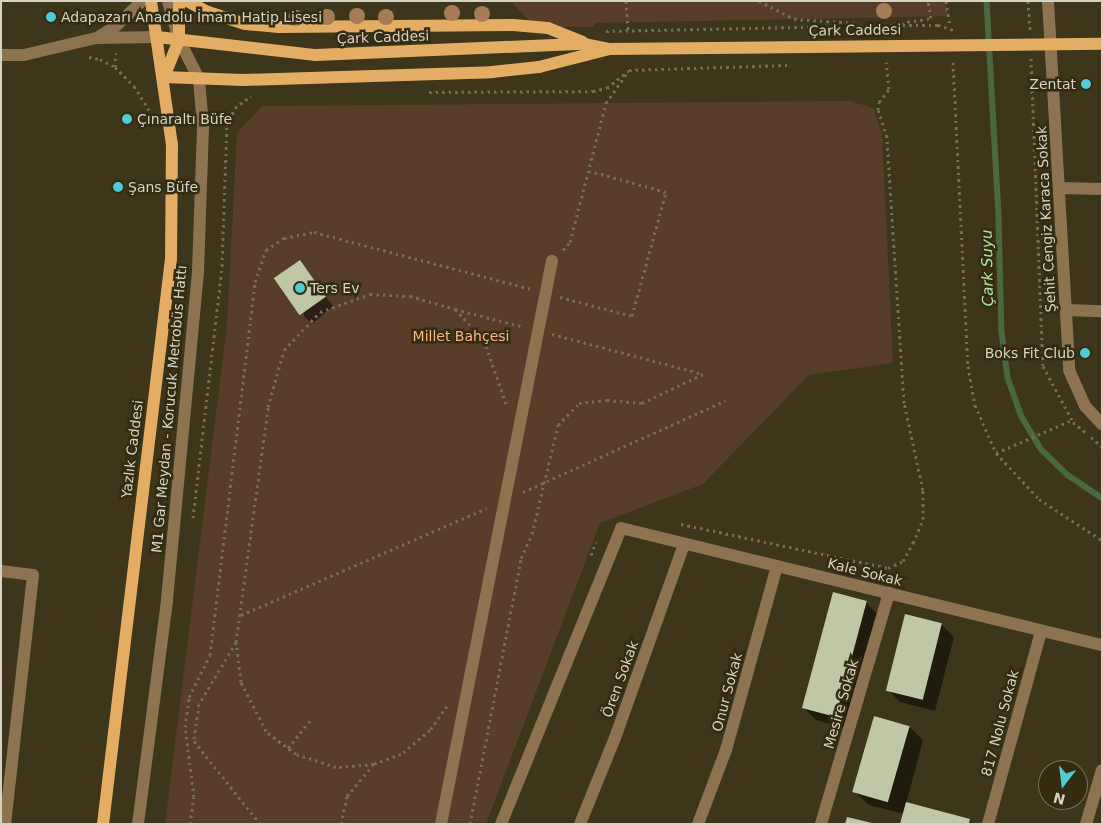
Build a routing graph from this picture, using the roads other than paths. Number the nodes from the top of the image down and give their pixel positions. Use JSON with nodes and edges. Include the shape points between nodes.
{"nodes":[{"id":1,"x":142,"y":1,"type":"edge"},
{"id":2,"x":151,"y":1,"type":"edge"},
{"id":3,"x":168,"y":1,"type":"edge"},
{"id":4,"x":179,"y":1,"type":"edge"},
{"id":5,"x":187,"y":1,"type":"edge"},
{"id":6,"x":1048,"y":1,"type":"edge"},
{"id":7,"x":157,"y":37,"type":"junction"},
{"id":8,"x":96,"y":38,"type":"junction"},
{"id":9,"x":179,"y":40,"type":"junction"},
{"id":10,"x":584,"y":44,"type":"junction"},
{"id":11,"x":1051,"y":44,"type":"junction"},
{"id":12,"x":1102,"y":44,"type":"edge"},
{"id":13,"x":609,"y":49,"type":"junction"},
{"id":14,"x":1,"y":55,"type":"edge"},
{"id":15,"x":164,"y":78,"type":"junction"},
{"id":16,"x":199,"y":79,"type":"junction"},
{"id":17,"x":1059,"y":188,"type":"junction"},
{"id":18,"x":1102,"y":189,"type":"edge"},
{"id":19,"x":552,"y":261,"type":"road end"},
{"id":20,"x":1066,"y":310,"type":"junction"},
{"id":21,"x":1102,"y":311,"type":"edge"},
{"id":22,"x":1102,"y":424,"type":"edge"},
{"id":23,"x":684,"y":544,"type":"junction"},
{"id":24,"x":777,"y":566,"type":"junction"},
{"id":25,"x":1,"y":571,"type":"edge"},
{"id":26,"x":889,"y":593,"type":"junction"},
{"id":27,"x":1041,"y":631,"type":"junction"},
{"id":28,"x":1102,"y":645,"type":"edge"},
{"id":29,"x":1102,"y":770,"type":"edge"},
{"id":30,"x":4,"y":824,"type":"edge"},
{"id":31,"x":103,"y":824,"type":"edge"},
{"id":32,"x":138,"y":824,"type":"edge"},
{"id":33,"x":441,"y":824,"type":"edge"},
{"id":34,"x":501,"y":824,"type":"edge"},
{"id":35,"x":580,"y":824,"type":"edge"},
{"id":36,"x":698,"y":824,"type":"edge"},
{"id":37,"x":821,"y":824,"type":"edge"},
{"id":38,"x":988,"y":824,"type":"edge"},
{"id":39,"x":1086,"y":824,"type":"edge"}],
"edges":[{"from":1,"to":8,"type":"street","via":[[116,27]]},
{"from":2,"to":7,"type":"main road","name":"Yazlık Caddesi"},
{"from":3,"to":9,"type":"street","name":"M1 Gar Meydan - Korucuk Metrobüs Hattı"},
{"from":4,"to":9,"type":"main road"},
{"from":5,"to":10,"type":"main road","via":[[245,24],[279,27],[513,25],[548,28]]},
{"from":6,"to":11,"type":"street","name":"Şehit Cengiz Karaca Sokak"},
{"from":7,"to":8,"type":"street"},
{"from":7,"to":9,"type":"main road","name":"Çark Caddesi"},
{"from":7,"to":15,"type":"main road","name":"Yazlık Caddesi"},
{"from":8,"to":14,"type":"street","via":[[24,55]]},
{"from":9,"to":10,"type":"main road","name":"Çark Caddesi","via":[[316,55]]},
{"from":9,"to":15,"type":"main road"},
{"from":9,"to":16,"type":"street","name":"M1 Gar Meydan - Korucuk Metrobüs Hattı"},
{"from":10,"to":13,"type":"main road","name":"Çark Caddesi"},
{"from":11,"to":12,"type":"main road","name":"Çark Caddesi"},
{"from":11,"to":13,"type":"main road","name":"Çark Caddesi"},
{"from":11,"to":17,"type":"street","name":"Şehit Cengiz Karaca Sokak"},
{"from":13,"to":16,"type":"main road","name":"Çark Caddesi","via":[[539,67],[492,72]]},
{"from":15,"to":16,"type":"main road","name":"Çark Caddesi"},
{"from":15,"to":31,"type":"main road","name":"Yazlık Caddesi","via":[[172,145],[171,260]]},
{"from":16,"to":32,"type":"street","name":"M1 Gar Meydan - Korucuk Metrobüs Hattı","via":[[203,126],[198,271],[167,600]]},
{"from":17,"to":18,"type":"street"},
{"from":17,"to":20,"type":"street","name":"Şehit Cengiz Karaca Sokak"},
{"from":19,"to":33,"type":"street"},
{"from":20,"to":21,"type":"street"},
{"from":20,"to":22,"type":"street","name":"Şehit Cengiz Karaca Sokak","via":[[1069,370],[1084,406]]},
{"from":23,"to":24,"type":"street","name":"Kale Sokak"},
{"from":23,"to":34,"type":"street","name":"Kale Sokak","via":[[621,528]]},
{"from":23,"to":35,"type":"street","name":"Ören Sokak","via":[[615,738]]},
{"from":24,"to":26,"type":"street","name":"Kale Sokak"},
{"from":24,"to":36,"type":"street","name":"Onur Sokak","via":[[726,750]]},
{"from":25,"to":30,"type":"street","via":[[34,575]]},
{"from":26,"to":27,"type":"street","name":"Kale Sokak"},
{"from":26,"to":37,"type":"street","name":"Mesire Sokak"},
{"from":27,"to":28,"type":"street","name":"Kale Sokak"},
{"from":27,"to":38,"type":"street","name":"817 Nolu Sokak"},
{"from":29,"to":39,"type":"street"}]}
